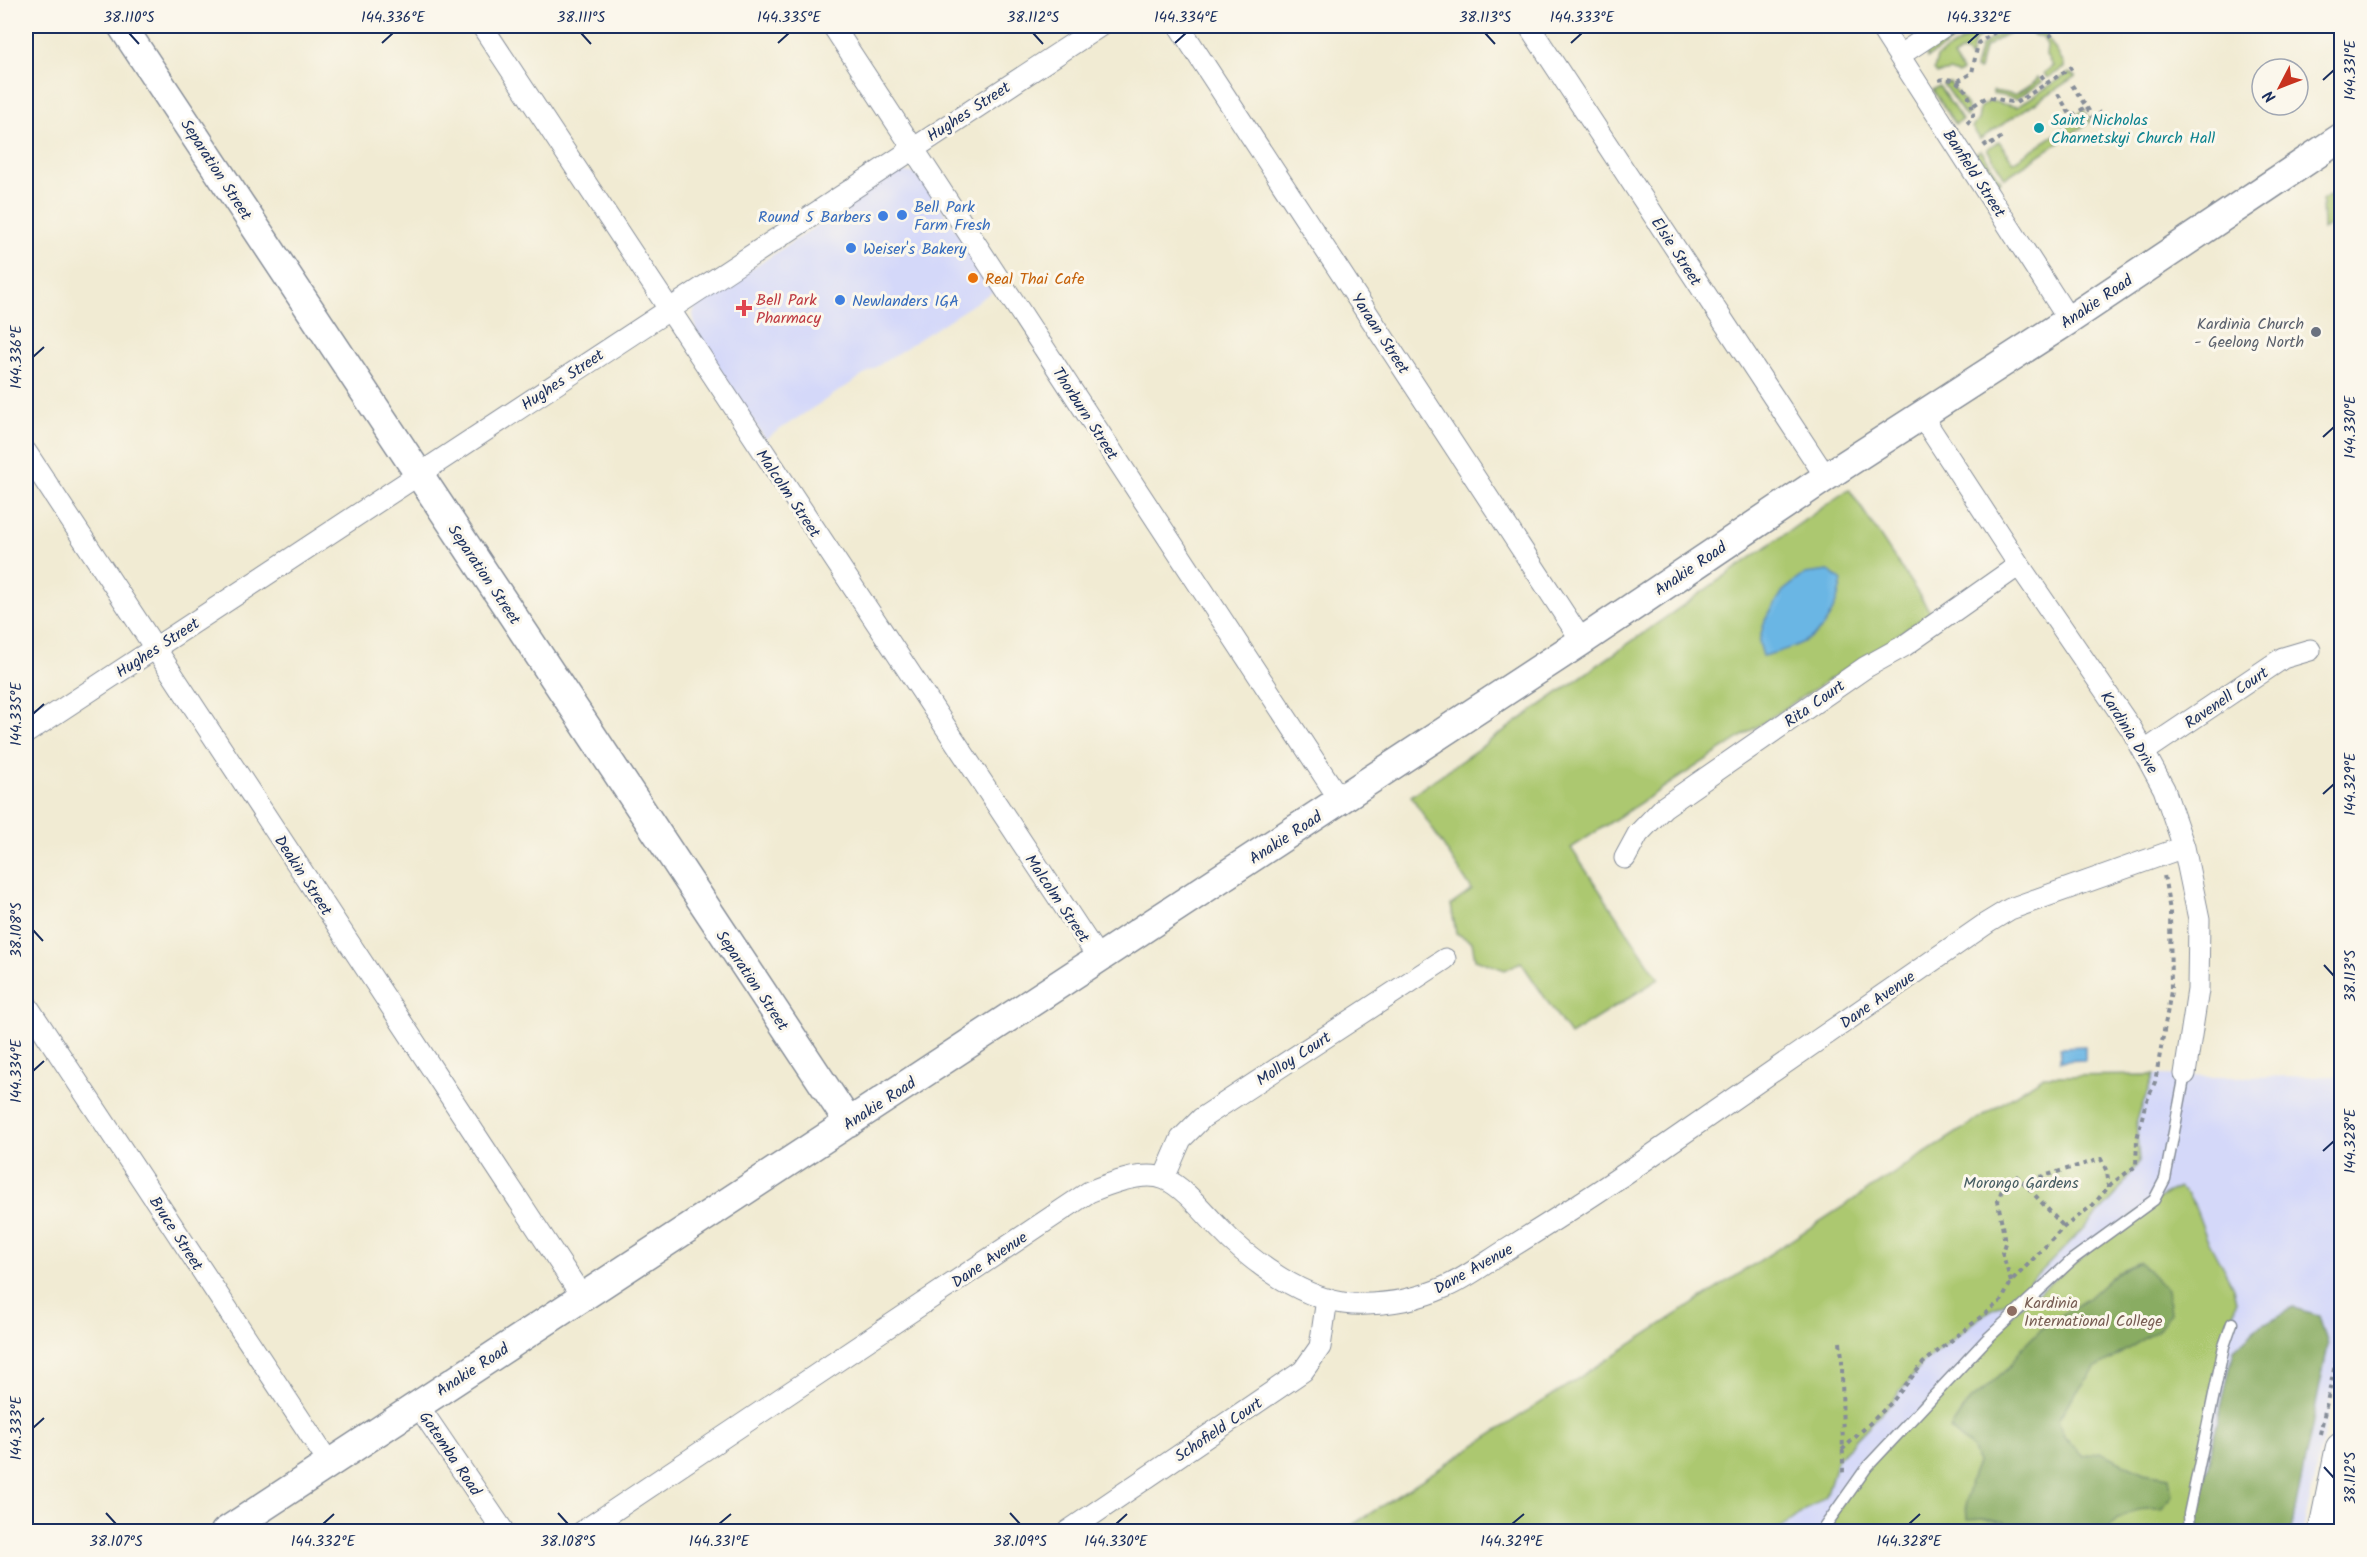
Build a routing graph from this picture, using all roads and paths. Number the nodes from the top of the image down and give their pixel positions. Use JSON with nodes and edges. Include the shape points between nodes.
{"nodes":[{"id":1,"x":122,"y":26,"type":"edge"},
{"id":2,"x":482,"y":26,"type":"edge"},
{"id":3,"x":832,"y":26,"type":"edge"},
{"id":4,"x":1100,"y":26,"type":"edge"},
{"id":5,"x":1179,"y":26,"type":"edge"},
{"id":6,"x":1529,"y":26,"type":"edge"},
{"id":7,"x":1880,"y":26,"type":"edge"},
{"id":8,"x":1944,"y":26,"type":"edge"},
{"id":9,"x":2007,"y":26,"type":"edge"},
{"id":10,"x":2045,"y":26,"type":"edge"},
{"id":11,"x":2013,"y":32,"type":"dead end"},
{"id":12,"x":2052,"y":37,"type":"dead end"},
{"id":13,"x":1899,"y":55,"type":"junction"},
{"id":14,"x":2072,"y":67,"type":"dead end"},
{"id":15,"x":2041,"y":75,"type":"dead end"},
{"id":16,"x":1958,"y":81,"type":"junction"},
{"id":17,"x":2047,"y":83,"type":"junction"},
{"id":18,"x":2072,"y":85,"type":"dead end"},
{"id":19,"x":1922,"y":91,"type":"junction"},
{"id":20,"x":2058,"y":94,"type":"dead end"},
{"id":21,"x":1974,"y":105,"type":"junction"},
{"id":22,"x":2086,"y":107,"type":"junction"},
{"id":23,"x":2101,"y":112,"type":"dead end"},
{"id":24,"x":1951,"y":134,"type":"junction"},
{"id":25,"x":2005,"y":135,"type":"dead end"},
{"id":26,"x":2342,"y":137,"type":"edge"},
{"id":27,"x":1984,"y":143,"type":"dead end"},
{"id":28,"x":913,"y":147,"type":"junction"},
{"id":29,"x":668,"y":309,"type":"junction"},
{"id":30,"x":2069,"y":320,"type":"junction"},
{"id":31,"x":1921,"y":414,"type":"junction"},
{"id":32,"x":26,"y":452,"type":"edge"},
{"id":33,"x":419,"y":474,"type":"junction"},
{"id":34,"x":1826,"y":477,"type":"junction"},
{"id":35,"x":2019,"y":565,"type":"junction"},
{"id":36,"x":1582,"y":641,"type":"junction"},
{"id":37,"x":154,"y":649,"type":"junction"},
{"id":38,"x":2310,"y":650,"type":"dead end"},
{"id":39,"x":26,"y":733,"type":"edge"},
{"id":40,"x":2145,"y":751,"type":"junction"},
{"id":41,"x":1340,"y":800,"type":"junction"},
{"id":42,"x":2184,"y":847,"type":"junction"},
{"id":43,"x":1625,"y":858,"type":"dead end"},
{"id":44,"x":2164,"y":874,"type":"dead end"},
{"id":45,"x":1099,"y":959,"type":"junction"},
{"id":46,"x":1445,"y":959,"type":"dead end"},
{"id":47,"x":26,"y":1004,"type":"edge"},
{"id":48,"x":2185,"y":1074,"type":"joint"},
{"id":49,"x":849,"y":1123,"type":"junction"},
{"id":50,"x":1164,"y":1178,"type":"junction"},
{"id":51,"x":2024,"y":1182,"type":"junction"},
{"id":52,"x":2109,"y":1187,"type":"junction"},
{"id":53,"x":2064,"y":1227,"type":"junction"},
{"id":54,"x":2011,"y":1282,"type":"junction"},
{"id":55,"x":583,"y":1298,"type":"junction"},
{"id":56,"x":1327,"y":1299,"type":"junction"},
{"id":57,"x":2232,"y":1323,"type":"dead end"},
{"id":58,"x":1840,"y":1342,"type":"dead end"},
{"id":59,"x":417,"y":1404,"type":"junction"},
{"id":60,"x":2342,"y":1449,"type":"edge"},
{"id":61,"x":1842,"y":1450,"type":"junction"},
{"id":62,"x":328,"y":1463,"type":"junction"},
{"id":63,"x":1838,"y":1485,"type":"dead end"},
{"id":64,"x":225,"y":1532,"type":"edge"},
{"id":65,"x":504,"y":1532,"type":"edge"},
{"id":66,"x":582,"y":1532,"type":"edge"},
{"id":67,"x":1067,"y":1532,"type":"edge"},
{"id":68,"x":1821,"y":1532,"type":"edge"},
{"id":69,"x":2190,"y":1532,"type":"edge"},
{"id":70,"x":2325,"y":1532,"type":"edge"}],
"edges":[{"from":1,"to":33,"type":"main road","name":"Separation Street"},
{"from":2,"to":29,"type":"street","name":"Malcolm Street"},
{"from":3,"to":28,"type":"street","name":"Thorburn Street"},
{"from":4,"to":28,"type":"street","name":"Hughes Street"},
{"from":5,"to":36,"type":"street","name":"Yaraan Street"},
{"from":6,"to":34,"type":"street","name":"Elsie Street"},
{"from":7,"to":13,"type":"street","name":"Banfield Street"},
{"from":8,"to":13,"type":"street"},
{"from":9,"to":11,"type":"path"},
{"from":9,"to":16,"type":"path","via":[[1978,43],[1972,73]]},
{"from":10,"to":12,"type":"path"},
{"from":13,"to":19,"type":"street","name":"Banfield Street"},
{"from":14,"to":17,"type":"path"},
{"from":15,"to":17,"type":"path"},
{"from":16,"to":19,"type":"path","via":[[1938,80]]},
{"from":16,"to":21,"type":"path"},
{"from":17,"to":21,"type":"path","via":[[2016,103],[1987,96]]},
{"from":18,"to":22,"type":"path"},
{"from":19,"to":24,"type":"street","name":"Banfield Street"},
{"from":20,"to":22,"type":"path","via":[[2072,116]]},
{"from":21,"to":24,"type":"path","via":[[1973,118]]},
{"from":22,"to":23,"type":"path","via":[[2092,117]]},
{"from":24,"to":30,"type":"street","name":"Banfield Street"},
{"from":25,"to":27,"type":"path","via":[[1987,147]]},
{"from":26,"to":30,"type":"main road","name":"Anakie Road"},
{"from":28,"to":29,"type":"street","name":"Hughes Street"},
{"from":28,"to":41,"type":"street","name":"Thorburn Street"},
{"from":29,"to":33,"type":"street","name":"Hughes Street"},
{"from":29,"to":45,"type":"street","name":"Malcolm Street"},
{"from":30,"to":31,"type":"main road","name":"Anakie Road"},
{"from":31,"to":34,"type":"main road","name":"Anakie Road"},
{"from":31,"to":35,"type":"street","name":"Kardinia Drive"},
{"from":32,"to":37,"type":"street","name":"Deakin Street"},
{"from":33,"to":37,"type":"street","name":"Hughes Street"},
{"from":33,"to":49,"type":"main road","name":"Separation Street"},
{"from":34,"to":36,"type":"main road","name":"Anakie Road"},
{"from":35,"to":40,"type":"street","name":"Kardinia Drive"},
{"from":35,"to":43,"type":"street","name":"Rita Court","via":[[1664,807],[1638,834]]},
{"from":36,"to":41,"type":"main road","name":"Anakie Road"},
{"from":37,"to":39,"type":"street","name":"Hughes Street"},
{"from":37,"to":55,"type":"street","name":"Deakin Street"},
{"from":38,"to":40,"type":"street","name":"Ravenell Court","via":[[2283,658]]},
{"from":40,"to":42,"type":"street","name":"Kardinia Drive","via":[[2164,789]]},
{"from":41,"to":45,"type":"main road","name":"Anakie Road"},
{"from":42,"to":48,"type":"street","name":"Kardinia Drive","via":[[2199,919],[2200,964]]},
{"from":42,"to":56,"type":"street","name":"Dane Avenue","via":[[2010,909],[1614,1182],[1446,1287],[1415,1298],[1373,1304]]},
{"from":44,"to":52,"type":"path","via":[[2170,911],[2172,973],[2156,1082],[2142,1113],[2136,1166]]},
{"from":45,"to":49,"type":"main road","name":"Anakie Road"},
{"from":46,"to":50,"type":"street","name":"Molloy Court","via":[[1202,1118],[1181,1139]]},
{"from":47,"to":62,"type":"street","name":"Bruce Street"},
{"from":48,"to":68,"type":"lane","name":"Kardinia Drive","via":[[2165,1179],[2154,1200],[2073,1259],[1987,1339],[1867,1467]]},
{"from":49,"to":55,"type":"main road","name":"Anakie Road"},
{"from":50,"to":56,"type":"street","name":"Dane Avenue","via":[[1190,1197],[1223,1233],[1264,1267]]},
{"from":50,"to":66,"type":"street","name":"Dane Avenue","via":[[1140,1177],[1089,1192]]},
{"from":51,"to":52,"type":"path","via":[[2101,1160]]},
{"from":51,"to":53,"type":"path"},
{"from":51,"to":54,"type":"path","via":[[2015,1175],[2005,1181],[1998,1201],[2005,1243],[2002,1252]]},
{"from":52,"to":53,"type":"path"},
{"from":53,"to":54,"type":"path"},
{"from":54,"to":61,"type":"path","via":[[2002,1300],[1923,1363],[1892,1402]]},
{"from":55,"to":59,"type":"main road","name":"Anakie Road"},
{"from":56,"to":67,"type":"street","name":"Schofield Court","via":[[1320,1347],[1303,1371]]},
{"from":57,"to":69,"type":"lane","via":[[2192,1503]]},
{"from":58,"to":61,"type":"path"},
{"from":59,"to":62,"type":"main road","name":"Anakie Road"},
{"from":59,"to":65,"type":"street","name":"Gotemba Road"},
{"from":60,"to":70,"type":"highway"},
{"from":61,"to":63,"type":"path","via":[[1843,1476]]},
{"from":62,"to":64,"type":"main road","name":"Anakie Road"}]}
